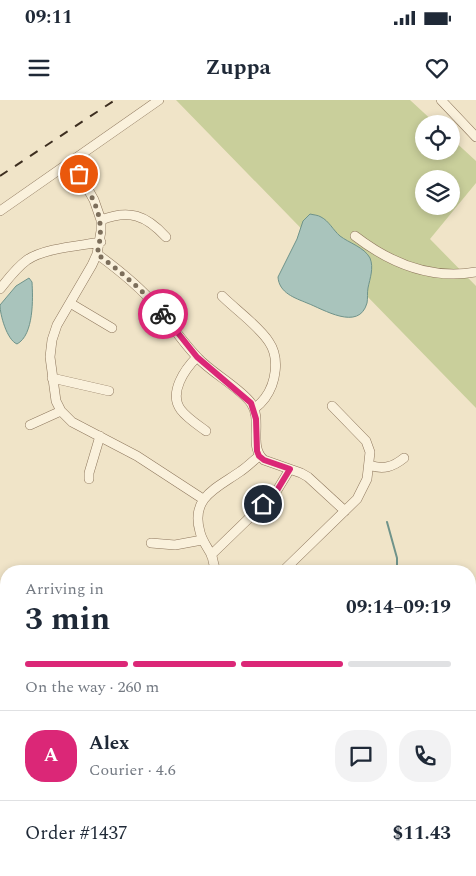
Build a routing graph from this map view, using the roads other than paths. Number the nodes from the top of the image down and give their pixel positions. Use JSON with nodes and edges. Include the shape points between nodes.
{"nodes":[{"id":1,"x":159,"y":100,"type":"edge"},
{"id":2,"x":442,"y":100,"type":"edge"},
{"id":3,"x":476,"y":137,"type":"edge"},
{"id":4,"x":72,"y":161,"type":"junction"},
{"id":5,"x":0,"y":211,"type":"edge"},
{"id":6,"x":100,"y":220,"type":"junction"},
{"id":7,"x":355,"y":236,"type":"dead end"},
{"id":8,"x":166,"y":237,"type":"dead end"},
{"id":9,"x":100,"y":242,"type":"junction"},
{"id":10,"x":97,"y":254,"type":"junction"},
{"id":11,"x":476,"y":272,"type":"edge"},
{"id":12,"x":0,"y":289,"type":"edge"},
{"id":13,"x":222,"y":296,"type":"dead end"},
{"id":14,"x":70,"y":303,"type":"junction"},
{"id":15,"x":112,"y":328,"type":"dead end"},
{"id":16,"x":197,"y":357,"type":"junction"},
{"id":17,"x":52,"y":378,"type":"junction"},
{"id":18,"x":109,"y":391,"type":"dead end"},
{"id":19,"x":332,"y":406,"type":"dead end"},
{"id":20,"x":254,"y":409,"type":"junction"},
{"id":21,"x":61,"y":411,"type":"junction"},
{"id":22,"x":30,"y":425,"type":"dead end"},
{"id":23,"x":206,"y":431,"type":"dead end"},
{"id":24,"x":100,"y":436,"type":"junction"},
{"id":25,"x":259,"y":456,"type":"junction"},
{"id":26,"x":404,"y":458,"type":"dead end"},
{"id":27,"x":370,"y":465,"type":"junction"},
{"id":28,"x":290,"y":469,"type":"junction"},
{"id":29,"x":89,"y":478,"type":"dead end"},
{"id":30,"x":203,"y":499,"type":"junction"},
{"id":31,"x":344,"y":511,"type":"junction"},
{"id":32,"x":202,"y":540,"type":"junction"},
{"id":33,"x":151,"y":543,"type":"dead end"},
{"id":34,"x":211,"y":555,"type":"junction"},
{"id":35,"x":214,"y":565,"type":"edge"},
{"id":36,"x":290,"y":565,"type":"edge"}],
"edges":[{"from":1,"to":4,"type":"street"},
{"from":2,"to":3,"type":"street"},
{"from":4,"to":5,"type":"street"},
{"from":4,"to":6,"type":"street","via":[[94,200]]},
{"from":6,"to":8,"type":"street","via":[[120,215],[139,217],[156,226]]},
{"from":6,"to":9,"type":"street"},
{"from":7,"to":11,"type":"street","via":[[377,252],[409,267],[450,274]]},
{"from":9,"to":10,"type":"street"},
{"from":9,"to":12,"type":"street","via":[[36,255],[16,270]]},
{"from":10,"to":14,"type":"street"},
{"from":10,"to":16,"type":"street","via":[[145,294]]},
{"from":13,"to":20,"type":"street","via":[[266,337],[273,350],[276,368],[273,383],[266,398]]},
{"from":14,"to":15,"type":"street"},
{"from":14,"to":17,"type":"street","via":[[52,340]]},
{"from":16,"to":20,"type":"street","via":[[247,398]]},
{"from":16,"to":23,"type":"street","via":[[182,376],[177,400],[182,412]]},
{"from":17,"to":18,"type":"street"},
{"from":17,"to":21,"type":"street"},
{"from":19,"to":27,"type":"street","via":[[366,441]]},
{"from":20,"to":25,"type":"street"},
{"from":21,"to":22,"type":"street"},
{"from":21,"to":24,"type":"street","via":[[72,422]]},
{"from":24,"to":29,"type":"street"},
{"from":24,"to":30,"type":"street"},
{"from":25,"to":28,"type":"street"},
{"from":25,"to":30,"type":"street"},
{"from":26,"to":27,"type":"street","via":[[388,468]]},
{"from":27,"to":31,"type":"street","via":[[363,489]]},
{"from":28,"to":31,"type":"street","via":[[308,477]]},
{"from":28,"to":34,"type":"street","via":[[276,492]]},
{"from":30,"to":32,"type":"street","via":[[198,515]]},
{"from":31,"to":36,"type":"street"},
{"from":32,"to":33,"type":"street"},
{"from":32,"to":34,"type":"street"},
{"from":34,"to":35,"type":"street"}]}
